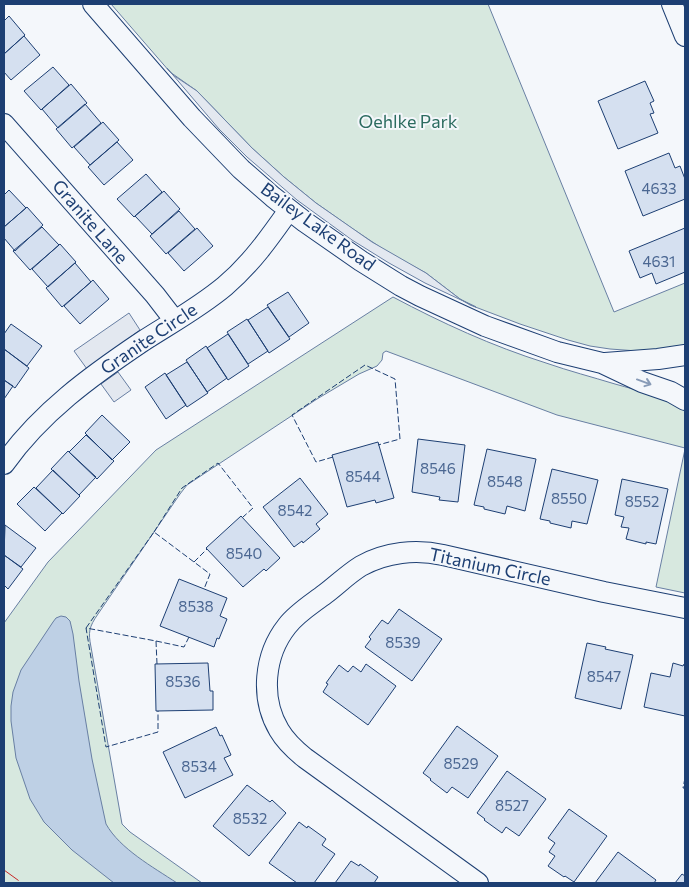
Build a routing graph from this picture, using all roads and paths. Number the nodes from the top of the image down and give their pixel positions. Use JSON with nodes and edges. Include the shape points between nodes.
{"nodes":[{"id":1,"x":93,"y":4,"type":"edge"},
{"id":2,"x":672,"y":4,"type":"edge"},
{"id":3,"x":685,"y":36,"type":"edge"},
{"id":4,"x":4,"y":124,"type":"edge"},
{"id":5,"x":290,"y":210,"type":"junction"},
{"id":6,"x":174,"y":321,"type":"junction"},
{"id":7,"x":685,"y":354,"type":"edge"},
{"id":8,"x":602,"y":363,"type":"junction"},
{"id":9,"x":685,"y":400,"type":"edge"},
{"id":10,"x":4,"y":464,"type":"edge"},
{"id":11,"x":685,"y":608,"type":"edge"},
{"id":12,"x":478,"y":883,"type":"edge"}],
"edges":[{"from":1,"to":5,"type":"street","name":"Bailey Lake Road","via":[[220,147]]},
{"from":2,"to":3,"type":"street"},
{"from":4,"to":6,"type":"street","name":"Granite Lane","via":[[155,295]]},
{"from":5,"to":6,"type":"street","name":"Granite Circle","via":[[238,274]]},
{"from":5,"to":8,"type":"street","name":"Bailey Lake Road","via":[[361,261],[437,304],[516,338]]},
{"from":6,"to":10,"type":"street","name":"Granite Circle","via":[[67,396],[24,438]]},
{"from":7,"to":8,"type":"street","name":"Bailey Lake Road"},
{"from":8,"to":9,"type":"street","name":"Bailey Lake Road","one_way":true},
{"from":11,"to":12,"type":"street","name":"Titanium Circle","via":[[443,555],[414,552],[386,556],[362,566],[287,626],[273,651],[267,684],[272,716],[284,738],[305,758]]}]}
